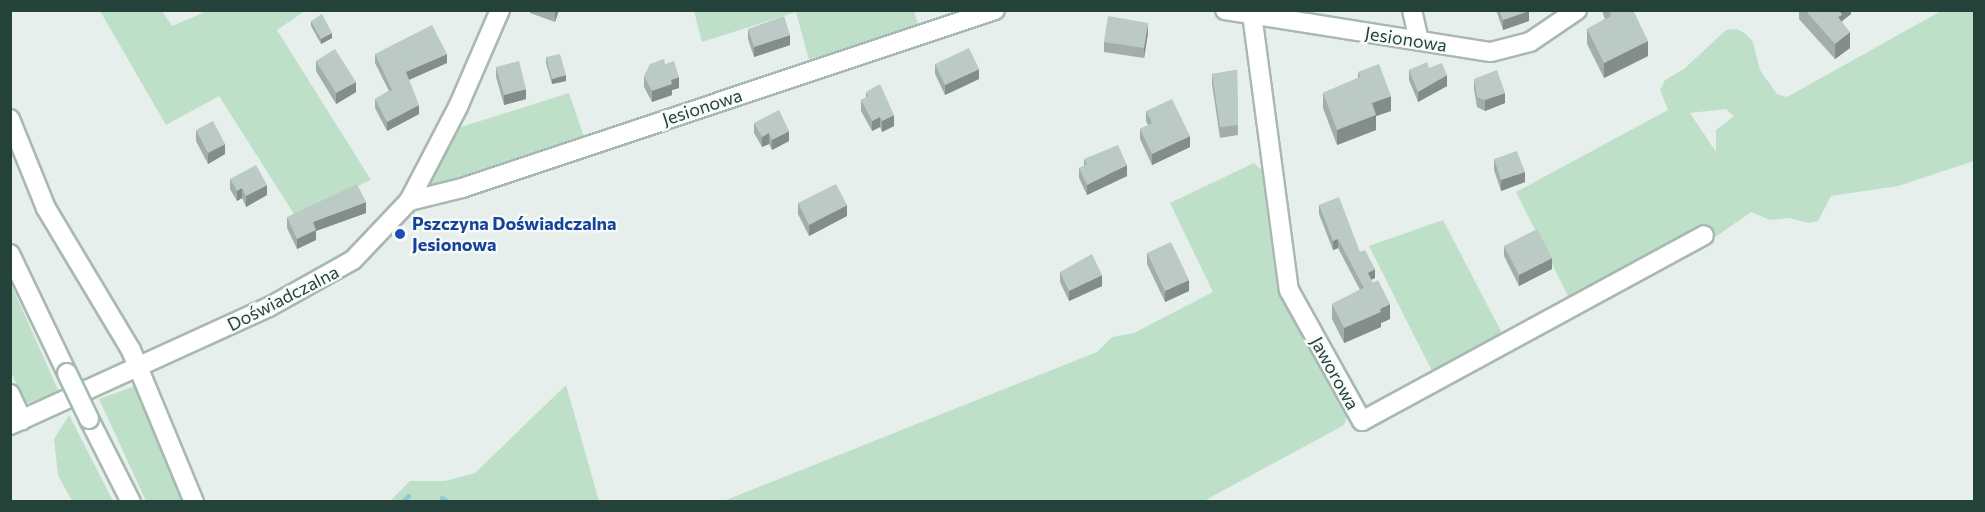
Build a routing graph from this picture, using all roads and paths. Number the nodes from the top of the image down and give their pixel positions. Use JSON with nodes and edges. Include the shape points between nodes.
{"nodes":[{"id":1,"x":500,"y":10,"type":"edge"},
{"id":2,"x":995,"y":10,"type":"edge"},
{"id":3,"x":1225,"y":10,"type":"edge"},
{"id":4,"x":1412,"y":10,"type":"edge"},
{"id":5,"x":1577,"y":10,"type":"edge"},
{"id":6,"x":1252,"y":14,"type":"junction"},
{"id":7,"x":1419,"y":40,"type":"junction"},
{"id":8,"x":10,"y":119,"type":"edge"},
{"id":9,"x":410,"y":201,"type":"junction"},
{"id":10,"x":1704,"y":235,"type":"dead end"},
{"id":11,"x":10,"y":254,"type":"edge"},
{"id":12,"x":140,"y":367,"type":"junction"},
{"id":13,"x":10,"y":394,"type":"edge"},
{"id":14,"x":16,"y":422,"type":"edge"},
{"id":15,"x":131,"y":501,"type":"edge"},
{"id":16,"x":194,"y":501,"type":"edge"}],
"edges":[{"from":1,"to":9,"type":"street","name":"Doświadczalna","via":[[458,107]]},
{"from":2,"to":9,"type":"street","name":"Jesionowa","via":[[462,188]]},
{"from":3,"to":6,"type":"street","name":"Jesionowa"},
{"from":4,"to":7,"type":"street"},
{"from":5,"to":7,"type":"street","name":"Jesionowa","via":[[1530,42],[1504,51]]},
{"from":6,"to":7,"type":"street","name":"Jesionowa"},
{"from":6,"to":10,"type":"street","name":"Jaworowa","via":[[1288,290],[1362,421]]},
{"from":8,"to":12,"type":"street","via":[[46,208]]},
{"from":9,"to":12,"type":"street","name":"Doświadczalna","via":[[360,254],[328,277]]},
{"from":11,"to":15,"type":"street","bridge":true},
{"from":12,"to":14,"type":"street","name":"Doświadczalna"},
{"from":12,"to":16,"type":"street"},
{"from":13,"to":14,"type":"street"}]}
